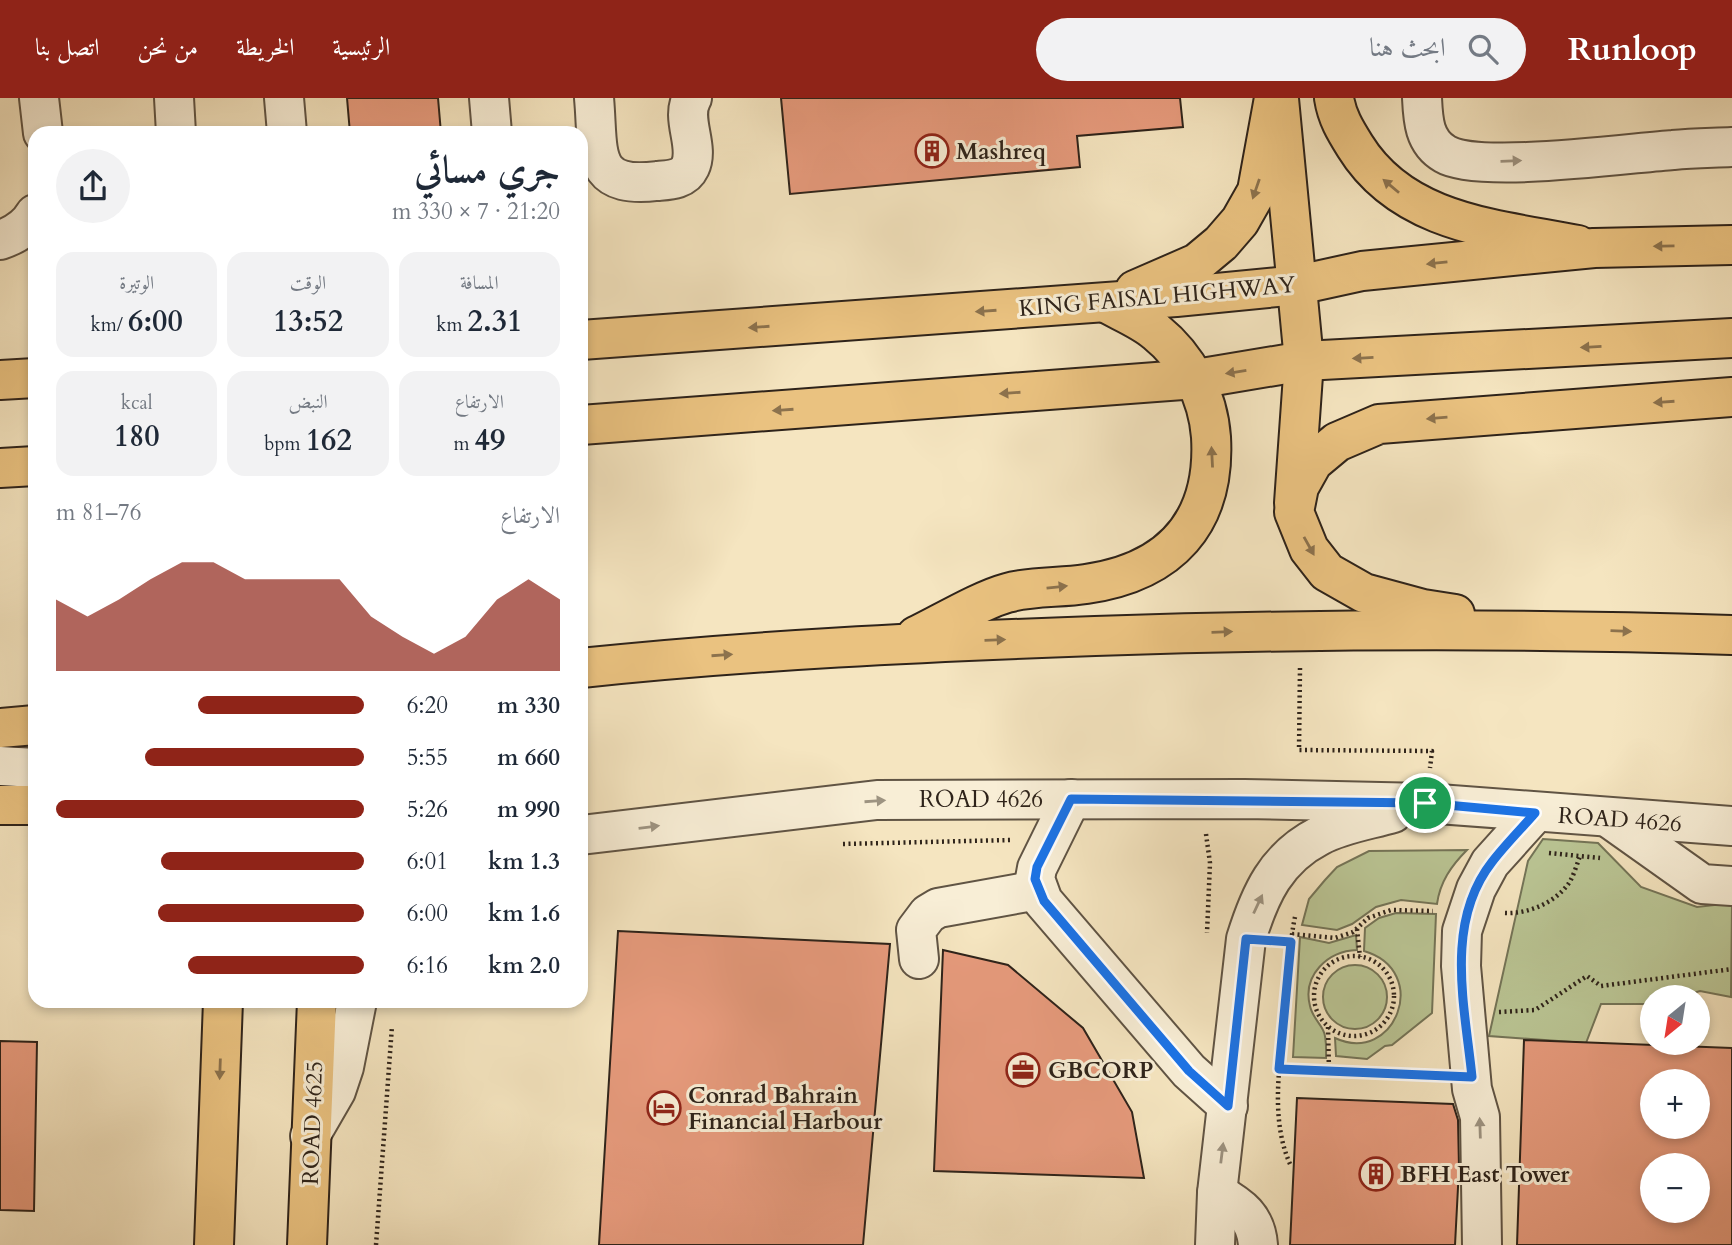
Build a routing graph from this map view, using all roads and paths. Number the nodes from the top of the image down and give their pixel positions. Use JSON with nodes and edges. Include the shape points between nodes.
{"nodes":[{"id":1,"x":39,"y":98,"type":"edge"},
{"id":2,"x":174,"y":98,"type":"edge"},
{"id":3,"x":489,"y":98,"type":"edge"},
{"id":4,"x":594,"y":98,"type":"edge"},
{"id":5,"x":692,"y":98,"type":"edge"},
{"id":6,"x":1276,"y":98,"type":"edge"},
{"id":7,"x":1334,"y":98,"type":"edge"},
{"id":8,"x":1422,"y":98,"type":"edge"},
{"id":9,"x":42,"y":126,"type":"edge"},
{"id":10,"x":176,"y":126,"type":"edge"},
{"id":11,"x":491,"y":126,"type":"edge"},
{"id":12,"x":1732,"y":147,"type":"edge"},
{"id":13,"x":28,"y":225,"type":"edge"},
{"id":14,"x":0,"y":240,"type":"edge"},
{"id":15,"x":1732,"y":245,"type":"edge"},
{"id":16,"x":1594,"y":248,"type":"junction"},
{"id":17,"x":1298,"y":285,"type":"junction"},
{"id":18,"x":1106,"y":303,"type":"junction"},
{"id":19,"x":1732,"y":338,"type":"edge"},
{"id":20,"x":588,"y":340,"type":"edge"},
{"id":21,"x":1304,"y":361,"type":"junction"},
{"id":22,"x":28,"y":378,"type":"edge"},
{"id":23,"x":1196,"y":379,"type":"junction"},
{"id":24,"x":0,"y":380,"type":"edge"},
{"id":25,"x":1732,"y":397,"type":"edge"},
{"id":26,"x":588,"y":424,"type":"edge"},
{"id":27,"x":28,"y":466,"type":"edge"},
{"id":28,"x":0,"y":468,"type":"edge"},
{"id":29,"x":1294,"y":512,"type":"junction"},
{"id":30,"x":1565,"y":629,"type":"junction"},
{"id":31,"x":1300,"y":632,"type":"junction"},
{"id":32,"x":1732,"y":635,"type":"edge"},
{"id":33,"x":902,"y":643,"type":"junction"},
{"id":34,"x":677,"y":658,"type":"junction"},
{"id":35,"x":588,"y":667,"type":"edge"},
{"id":36,"x":588,"y":677,"type":"edge"},
{"id":37,"x":28,"y":725,"type":"edge"},
{"id":38,"x":0,"y":728,"type":"edge"},
{"id":39,"x":0,"y":766,"type":"edge"},
{"id":40,"x":28,"y":768,"type":"edge"},
{"id":41,"x":1071,"y":799,"type":"junction"},
{"id":42,"x":1425,"y":803,"type":"junction"},
{"id":43,"x":0,"y":805,"type":"edge"},
{"id":44,"x":28,"y":805,"type":"edge"},
{"id":45,"x":1535,"y":813,"type":"junction"},
{"id":46,"x":1609,"y":818,"type":"junction"},
{"id":47,"x":1732,"y":826,"type":"edge"},
{"id":48,"x":1206,"y":833,"type":"dead end"},
{"id":49,"x":588,"y":834,"type":"edge"},
{"id":50,"x":1050,"y":839,"type":"junction"},
{"id":51,"x":842,"y":844,"type":"dead end"},
{"id":52,"x":1504,"y":848,"type":"junction"},
{"id":53,"x":1606,"y":859,"type":"dead end"},
{"id":54,"x":1732,"y":886,"type":"edge"},
{"id":55,"x":1038,"y":890,"type":"junction"},
{"id":56,"x":1299,"y":906,"type":"dead end"},
{"id":57,"x":1357,"y":928,"type":"dead end"},
{"id":58,"x":1246,"y":939,"type":"junction"},
{"id":59,"x":1291,"y":942,"type":"junction"},
{"id":60,"x":1360,"y":957,"type":"junction"},
{"id":61,"x":919,"y":959,"type":"dead end"},
{"id":62,"x":1732,"y":969,"type":"edge"},
{"id":63,"x":223,"y":1008,"type":"edge"},
{"id":64,"x":317,"y":1008,"type":"edge"},
{"id":65,"x":356,"y":1008,"type":"edge"},
{"id":66,"x":1465,"y":1010,"type":"junction"},
{"id":67,"x":393,"y":1014,"type":"dead end"},
{"id":68,"x":1328,"y":1027,"type":"junction"},
{"id":69,"x":1279,"y":1069,"type":"junction"},
{"id":70,"x":1329,"y":1071,"type":"junction"},
{"id":71,"x":1472,"y":1077,"type":"junction"},
{"id":72,"x":1228,"y":1106,"type":"junction"},
{"id":73,"x":310,"y":1136,"type":"junction"},
{"id":74,"x":1290,"y":1164,"type":"dead end"},
{"id":75,"x":1217,"y":1193,"type":"junction"},
{"id":76,"x":214,"y":1245,"type":"edge"},
{"id":77,"x":307,"y":1245,"type":"edge"},
{"id":78,"x":376,"y":1245,"type":"edge"},
{"id":79,"x":1214,"y":1245,"type":"edge"},
{"id":80,"x":1258,"y":1245,"type":"edge"},
{"id":81,"x":1482,"y":1245,"type":"edge"}],
"edges":[{"from":1,"to":9,"type":"street"},
{"from":2,"to":10,"type":"street"},
{"from":3,"to":11,"type":"street"},
{"from":4,"to":5,"type":"street","via":[[600,163],[612,178],[633,184],[674,179],[690,168],[688,112]]},
{"from":6,"to":17,"type":"main road"},
{"from":6,"to":18,"type":"main road","one_way":true,"via":[[1257,191],[1240,221],[1197,263]]},
{"from":16,"to":7,"type":"main road","one_way":true,"via":[[1452,220],[1409,201],[1362,156],[1337,116]]},
{"from":8,"to":12,"type":"street","one_way":true,"via":[[1423,123],[1434,145],[1444,154],[1468,162]]},
{"from":13,"to":14,"type":"street"},
{"from":15,"to":16,"type":"main road","name":"KING FAISAL HIGHWAY","one_way":true},
{"from":16,"to":17,"type":"main road","name":"KING FAISAL HIGHWAY","one_way":true,"via":[[1362,271]]},
{"from":17,"to":18,"type":"main road","name":"KING FAISAL HIGHWAY"},
{"from":17,"to":21,"type":"main road"},
{"from":18,"to":20,"type":"main road","name":"KING FAISAL HIGHWAY","one_way":true},
{"from":18,"to":23,"type":"main road","via":[[1156,332]]},
{"from":19,"to":21,"type":"main road","one_way":true},
{"from":21,"to":23,"type":"main road","one_way":true},
{"from":21,"to":29,"type":"main road"},
{"from":22,"to":24,"type":"main road"},
{"from":23,"to":26,"type":"main road","one_way":true},
{"from":33,"to":23,"type":"main road","one_way":true,"via":[[1007,593],[1089,584],[1152,565],[1183,538],[1203,508],[1213,468],[1210,426]]},
{"from":25,"to":29,"type":"main road","one_way":true,"via":[[1379,424],[1337,442],[1313,463],[1299,487]]},
{"from":27,"to":28,"type":"main road"},
{"from":29,"to":30,"type":"main road","one_way":true,"via":[[1309,549],[1327,572],[1364,593],[1423,609]]},
{"from":30,"to":31,"type":"main road"},
{"from":30,"to":32,"type":"main road","one_way":true},
{"from":33,"to":31,"type":"main road","one_way":true},
{"from":31,"to":42,"type":"path","via":[[1299,750],[1432,751]]},
{"from":34,"to":33,"type":"main road","one_way":true},
{"from":34,"to":35,"type":"main road"},
{"from":34,"to":36,"type":"main road"},
{"from":37,"to":38,"type":"main road"},
{"from":39,"to":40,"type":"street"},
{"from":41,"to":42,"type":"street","name":"ROAD 4626"},
{"from":49,"to":41,"type":"street","name":"ROAD 4626","one_way":true,"via":[[877,800]]},
{"from":41,"to":50,"type":"street"},
{"from":42,"to":45,"type":"street","name":"ROAD 4626"},
{"from":58,"to":42,"type":"street","name":"ROAD 4626","one_way":true,"via":[[1256,907],[1282,862],[1320,835]]},
{"from":43,"to":44,"type":"main road"},
{"from":45,"to":46,"type":"street","name":"ROAD 4626"},
{"from":45,"to":52,"type":"street"},
{"from":46,"to":47,"type":"street","name":"ROAD 4626"},
{"from":46,"to":54,"type":"street","via":[[1702,884]]},
{"from":48,"to":58,"type":"path","via":[[1210,863],[1207,937]]},
{"from":50,"to":51,"type":"path"},
{"from":50,"to":55,"type":"street","via":[[1037,867]]},
{"from":52,"to":53,"type":"path"},
{"from":52,"to":66,"type":"street","via":[[1490,863],[1464,921],[1461,967]]},
{"from":55,"to":61,"type":"street","via":[[948,905],[928,914],[916,930]]},
{"from":55,"to":72,"type":"street","via":[[1048,910],[1189,1071]]},
{"from":56,"to":59,"type":"path"},
{"from":57,"to":60,"type":"path"},
{"from":58,"to":59,"type":"path"},
{"from":58,"to":72,"type":"street","name":"ROAD 4626"},
{"from":59,"to":69,"type":"path"},
{"from":60,"to":68,"type":"path","via":[[1338,959],[1316,985],[1316,1007]]},
{"from":60,"to":68,"type":"path","via":[[1388,975],[1395,996],[1388,1018],[1360,1036]]},
{"from":62,"to":66,"type":"path","via":[[1601,986],[1587,976],[1535,1010]]},
{"from":63,"to":76,"type":"main road","one_way":true},
{"from":64,"to":73,"type":"main road","name":"ROAD 4625"},
{"from":65,"to":73,"type":"street","via":[[336,1091]]},
{"from":66,"to":71,"type":"street"},
{"from":67,"to":78,"type":"path"},
{"from":68,"to":70,"type":"path"},
{"from":69,"to":70,"type":"path"},
{"from":69,"to":74,"type":"path","via":[[1282,1147]]},
{"from":70,"to":71,"type":"path"},
{"from":81,"to":71,"type":"street","one_way":true,"via":[[1480,1117]]},
{"from":75,"to":72,"type":"street","name":"ROAD 4626","one_way":true},
{"from":73,"to":77,"type":"main road","name":"ROAD 4625"},
{"from":75,"to":79,"type":"street","name":"ROAD 4626"},
{"from":75,"to":80,"type":"street","via":[[1241,1206],[1252,1220]]}]}
